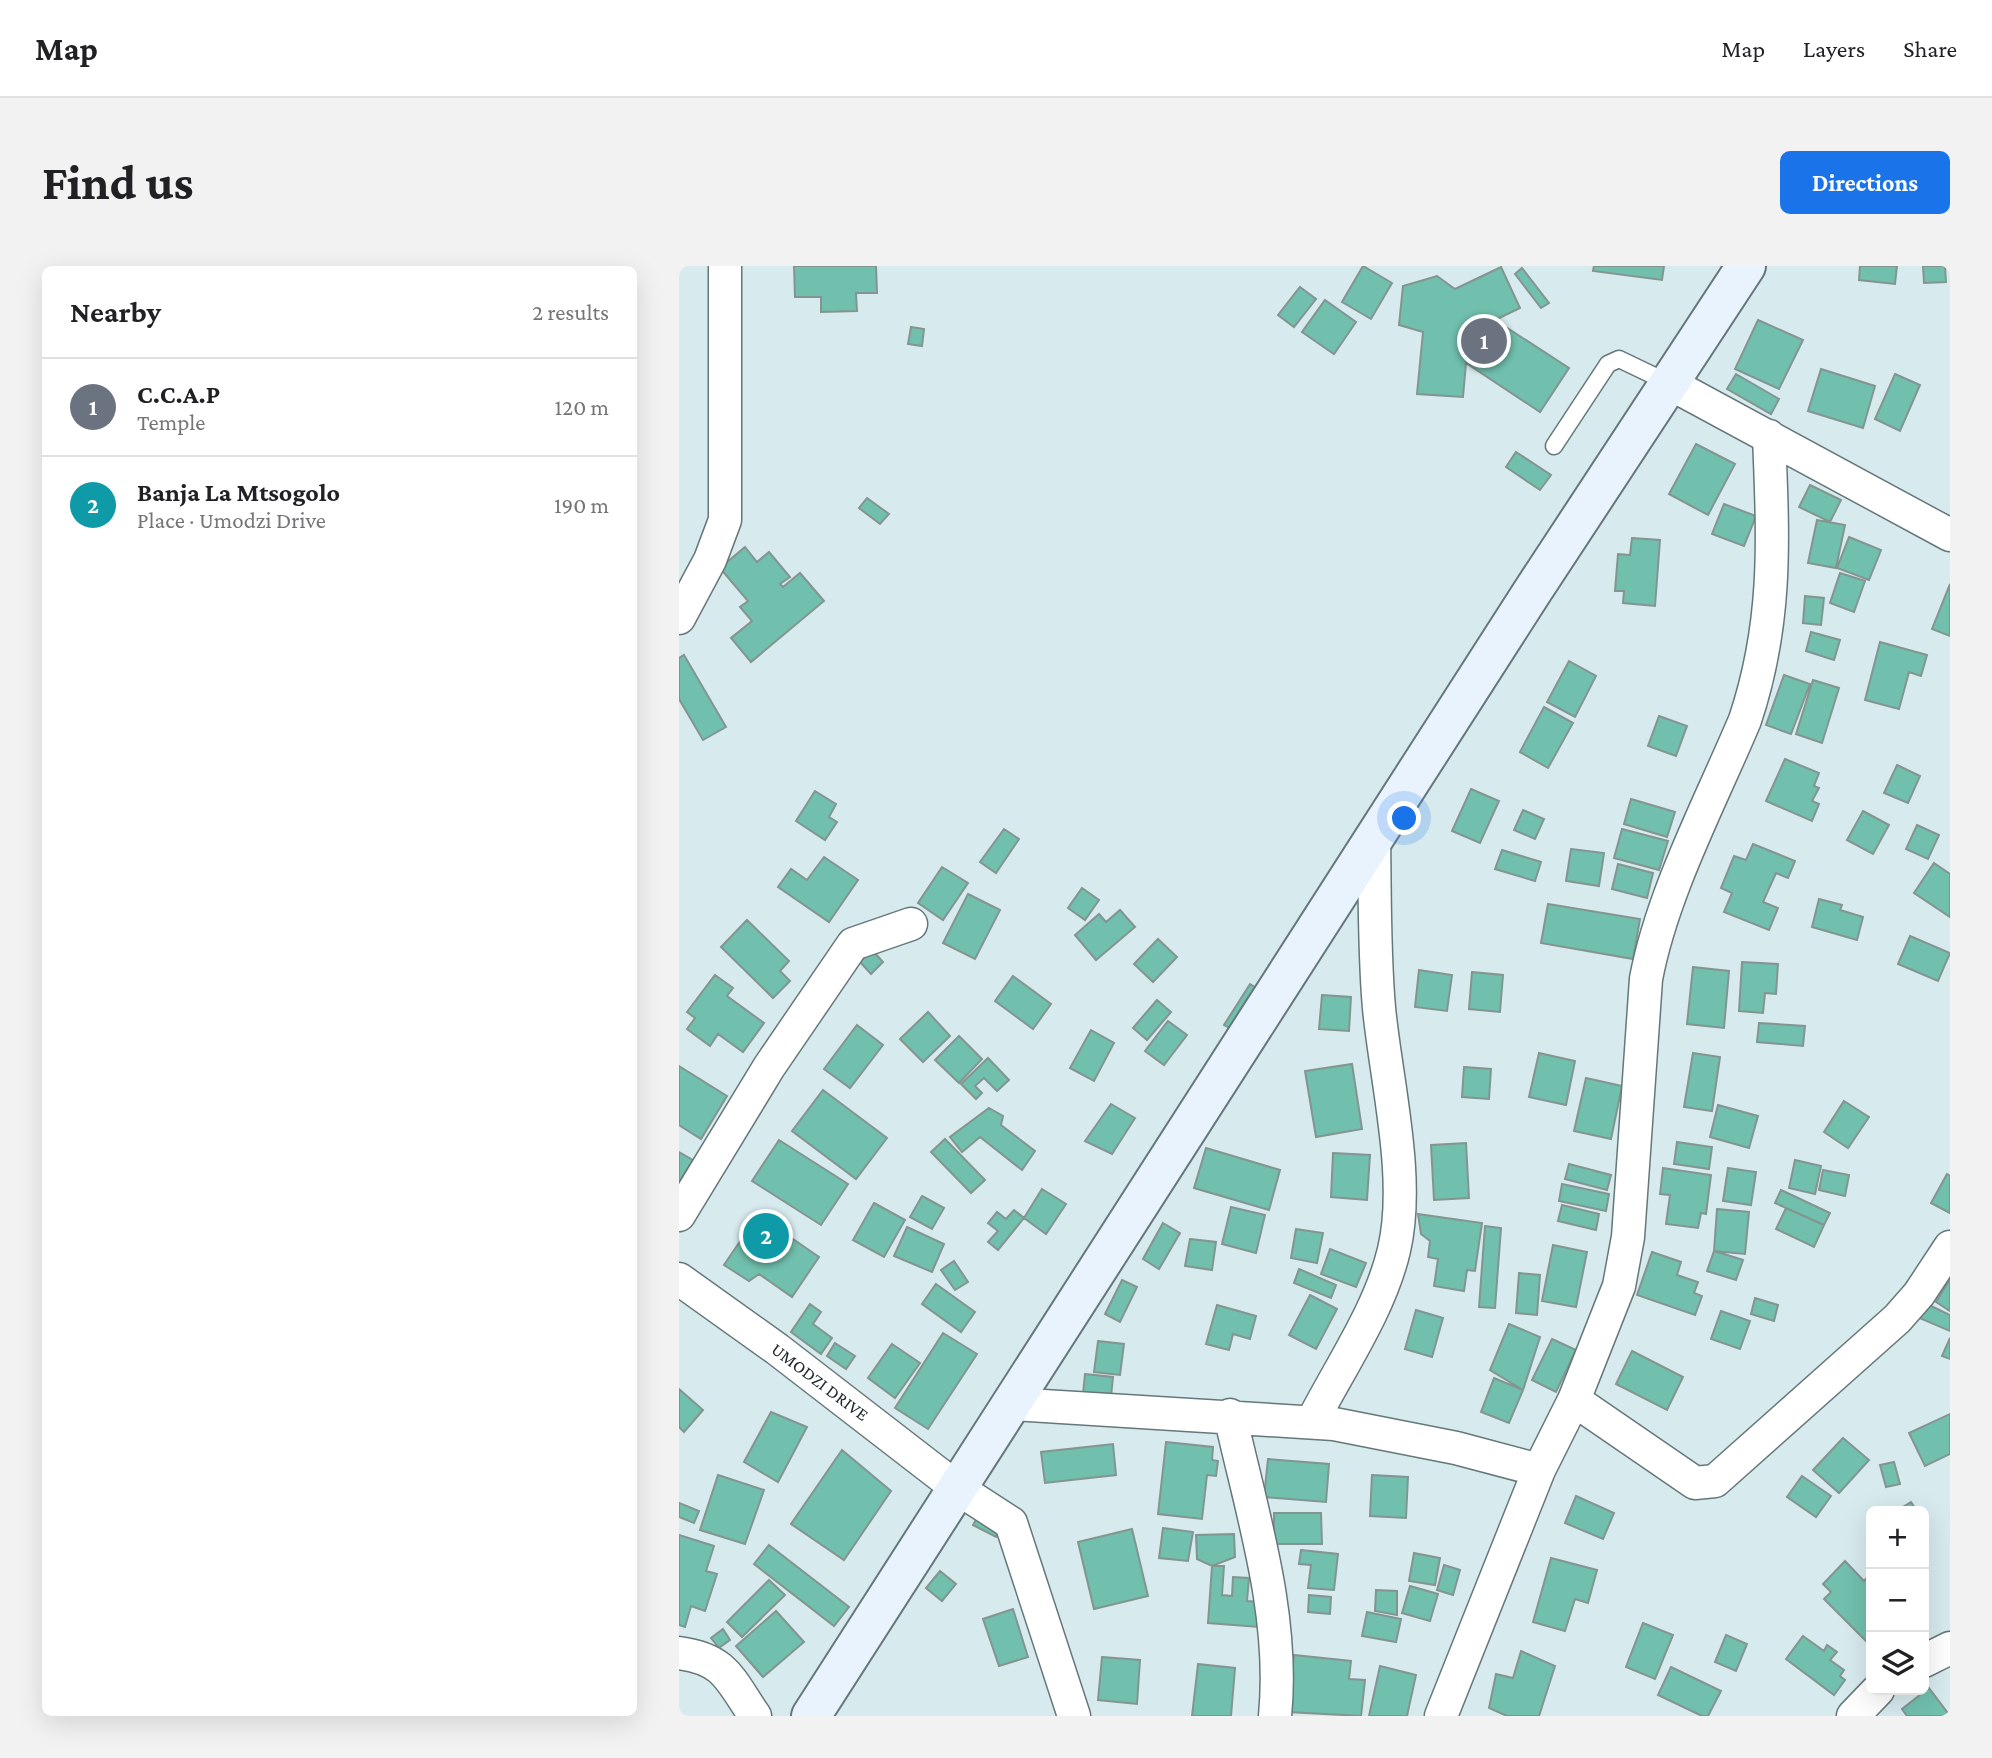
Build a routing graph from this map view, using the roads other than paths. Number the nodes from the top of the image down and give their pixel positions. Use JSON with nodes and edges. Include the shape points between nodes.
{"nodes":[{"id":1,"x":725,"y":266,"type":"edge"},
{"id":2,"x":1746,"y":266,"type":"edge"},
{"id":3,"x":1667,"y":382,"type":"junction"},
{"id":4,"x":1769,"y":436,"type":"junction"},
{"id":5,"x":1554,"y":446,"type":"dead end"},
{"id":6,"x":1950,"y":535,"type":"edge"},
{"id":7,"x":679,"y":618,"type":"edge"},
{"id":8,"x":1374,"y":838,"type":"junction"},
{"id":9,"x":911,"y":924,"type":"dead end"},
{"id":10,"x":679,"y":1215,"type":"edge"},
{"id":11,"x":1950,"y":1247,"type":"edge"},
{"id":12,"x":679,"y":1279,"type":"edge"},
{"id":13,"x":1574,"y":1400,"type":"junction"},
{"id":14,"x":1012,"y":1404,"type":"junction"},
{"id":15,"x":1230,"y":1415,"type":"junction"},
{"id":16,"x":1312,"y":1422,"type":"junction"},
{"id":17,"x":1539,"y":1471,"type":"junction"},
{"id":18,"x":957,"y":1488,"type":"junction"},
{"id":19,"x":1950,"y":1648,"type":"edge"},
{"id":20,"x":679,"y":1653,"type":"edge"},
{"id":21,"x":1929,"y":1658,"type":"edge"},
{"id":22,"x":1873,"y":1695,"type":"edge"},
{"id":23,"x":755,"y":1716,"type":"edge"},
{"id":24,"x":811,"y":1716,"type":"edge"},
{"id":25,"x":1074,"y":1716,"type":"edge"},
{"id":26,"x":1275,"y":1716,"type":"edge"},
{"id":27,"x":1441,"y":1716,"type":"edge"},
{"id":28,"x":1853,"y":1716,"type":"edge"}],
"edges":[{"from":1,"to":7,"type":"street","via":[[726,520]]},
{"from":2,"to":3,"type":"street"},
{"from":3,"to":4,"type":"street"},
{"from":3,"to":5,"type":"lane","via":[[1619,359],[1608,364]]},
{"from":3,"to":8,"type":"street"},
{"from":4,"to":6,"type":"street"},
{"from":4,"to":13,"type":"street","via":[[1772,605],[1754,694],[1651,954],[1624,1264]]},
{"from":8,"to":14,"type":"street"},
{"from":8,"to":16,"type":"street","via":[[1379,1007],[1398,1174],[1399,1227],[1388,1272],[1373,1306]]},
{"from":9,"to":10,"type":"street","via":[[853,944],[769,1068]]},
{"from":11,"to":13,"type":"street","via":[[1897,1319],[1715,1481],[1695,1483]]},
{"from":12,"to":18,"type":"street","name":"UMODZI DRIVE"},
{"from":13,"to":17,"type":"street"},
{"from":14,"to":15,"type":"street"},
{"from":14,"to":18,"type":"street"},
{"from":15,"to":16,"type":"street"},
{"from":15,"to":26,"type":"street","via":[[1273,1611],[1279,1672]]},
{"from":16,"to":17,"type":"street","via":[[1392,1434]]},
{"from":17,"to":27,"type":"street"},
{"from":18,"to":24,"type":"street"},
{"from":18,"to":25,"type":"street","name":"UMODZI DRIVE","via":[[1001,1514],[1017,1533]]},
{"from":19,"to":21,"type":"street"},
{"from":20,"to":23,"type":"street","via":[[704,1656],[721,1666]]},
{"from":22,"to":28,"type":"street"}]}
